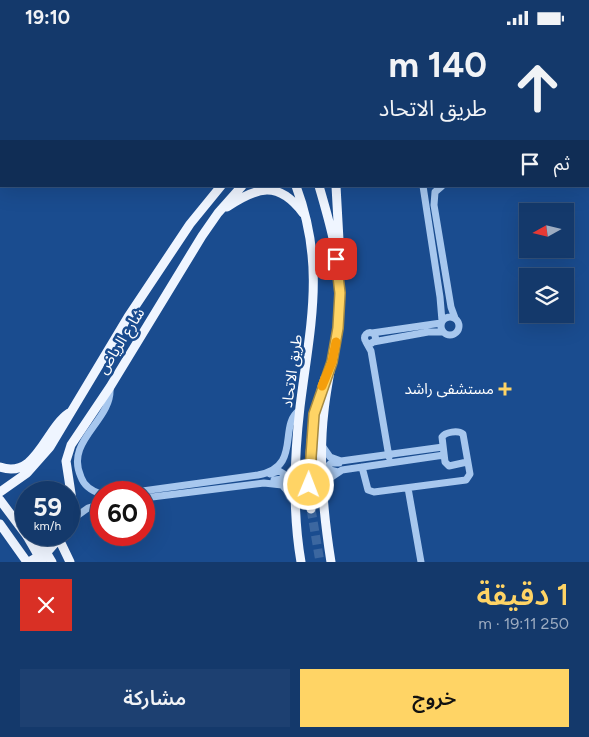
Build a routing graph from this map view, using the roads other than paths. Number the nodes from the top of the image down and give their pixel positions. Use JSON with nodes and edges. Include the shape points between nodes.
{"nodes":[{"id":1,"x":212,"y":187,"type":"edge"},
{"id":2,"x":219,"y":187,"type":"edge"},
{"id":3,"x":241,"y":187,"type":"edge"},
{"id":4,"x":296,"y":187,"type":"edge"},
{"id":5,"x":319,"y":187,"type":"edge"},
{"id":6,"x":336,"y":187,"type":"edge"},
{"id":7,"x":423,"y":187,"type":"edge"},
{"id":8,"x":441,"y":187,"type":"edge"},
{"id":9,"x":206,"y":202,"type":"junction"},
{"id":10,"x":218,"y":213,"type":"junction"},
{"id":11,"x":308,"y":221,"type":"junction"},
{"id":12,"x":340,"y":276,"type":"junction"},
{"id":13,"x":455,"y":318,"type":"junction"},
{"id":14,"x":441,"y":322,"type":"junction"},
{"id":15,"x":443,"y":332,"type":"junction"},
{"id":16,"x":371,"y":342,"type":"junction"},
{"id":17,"x":332,"y":362,"type":"junction"},
{"id":18,"x":110,"y":387,"type":"junction"},
{"id":19,"x":300,"y":410,"type":"junction"},
{"id":20,"x":74,"y":411,"type":"junction"},
{"id":21,"x":323,"y":447,"type":"junction"},
{"id":22,"x":443,"y":451,"type":"junction"},
{"id":23,"x":388,"y":455,"type":"junction"},
{"id":24,"x":346,"y":461,"type":"junction"},
{"id":25,"x":467,"y":462,"type":"junction"},
{"id":26,"x":390,"y":463,"type":"junction"},
{"id":27,"x":0,"y":467,"type":"edge"},
{"id":28,"x":362,"y":467,"type":"junction"},
{"id":29,"x":338,"y":472,"type":"junction"},
{"id":30,"x":264,"y":474,"type":"junction"},
{"id":31,"x":69,"y":481,"type":"edge"},
{"id":32,"x":264,"y":483,"type":"junction"},
{"id":33,"x":90,"y":488,"type":"edge"},
{"id":34,"x":408,"y":488,"type":"junction"},
{"id":35,"x":155,"y":489,"type":"edge"},
{"id":36,"x":0,"y":492,"type":"edge"},
{"id":37,"x":323,"y":496,"type":"junction"},
{"id":38,"x":155,"y":497,"type":"edge"},
{"id":39,"x":295,"y":499,"type":"junction"},
{"id":40,"x":0,"y":500,"type":"edge"},
{"id":41,"x":90,"y":507,"type":"edge"},
{"id":42,"x":311,"y":509,"type":"tunnel mouth"},
{"id":43,"x":80,"y":515,"type":"edge"},
{"id":44,"x":15,"y":520,"type":"edge"},
{"id":45,"x":0,"y":524,"type":"edge"},
{"id":46,"x":33,"y":546,"type":"edge"},
{"id":47,"x":42,"y":546,"type":"edge"},
{"id":48,"x":53,"y":546,"type":"edge"},
{"id":49,"x":64,"y":546,"type":"edge"},
{"id":50,"x":28,"y":562,"type":"edge"},
{"id":51,"x":42,"y":562,"type":"edge"},
{"id":52,"x":52,"y":562,"type":"edge"},
{"id":53,"x":70,"y":562,"type":"edge"},
{"id":54,"x":301,"y":562,"type":"edge"},
{"id":55,"x":331,"y":562,"type":"edge"},
{"id":56,"x":422,"y":562,"type":"edge"}],
"edges":[{"from":1,"to":9,"type":"main road"},
{"from":2,"to":9,"type":"main road","name":"شارع الرياض"},
{"from":3,"to":10,"type":"main road","name":"شارع الرياض"},
{"from":4,"to":11,"type":"main road","name":"طريق الاتحاد"},
{"from":5,"to":12,"type":"main road"},
{"from":6,"to":12,"type":"main road"},
{"from":7,"to":14,"type":"street"},
{"from":8,"to":13,"type":"street","via":[[435,192],[434,205]]},
{"from":9,"to":20,"type":"main road","name":"شارع الرياض","via":[[128,317]]},
{"from":10,"to":11,"type":"main road","via":[[247,195],[275,190],[298,205]]},
{"from":10,"to":18,"type":"main road","name":"شارع الرياض"},
{"from":11,"to":19,"type":"main road","name":"طريق الاتحاد","via":[[313,253],[314,307]]},
{"from":12,"to":17,"type":"main road","via":[[338,328]]},
{"from":13,"to":14,"type":"street","via":[[446,317]]},
{"from":13,"to":15,"type":"street","via":[[459,324],[457,332],[448,335]]},
{"from":14,"to":15,"type":"street"},
{"from":14,"to":16,"type":"street","via":[[372,333],[375,338]]},
{"from":15,"to":16,"type":"street"},
{"from":16,"to":23,"type":"street"},
{"from":17,"to":21,"type":"main road","via":[[324,411]]},
{"from":17,"to":42,"type":"main road","via":[[319,396],[312,430],[309,469]]},
{"from":18,"to":31,"type":"main road","name":"شارع الرياض","via":[[70,445],[66,461]]},
{"from":18,"to":33,"type":"street","via":[[108,401],[84,438],[77,456],[82,481]]},
{"from":19,"to":30,"type":"street","via":[[293,417],[281,463]]},
{"from":19,"to":39,"type":"main road","name":"طريق الاتحاد"},
{"from":20,"to":27,"type":"main road","via":[[58,422],[28,465],[15,470]]},
{"from":20,"to":36,"type":"main road","name":"شارع الرياض","via":[[36,465]]},
{"from":21,"to":24,"type":"street","via":[[333,459]]},
{"from":21,"to":37,"type":"main road"},
{"from":22,"to":23,"type":"street"},
{"from":22,"to":25,"type":"street","via":[[449,466]]},
{"from":22,"to":25,"type":"street","via":[[444,434],[462,432]]},
{"from":22,"to":26,"type":"street"},
{"from":23,"to":24,"type":"street"},
{"from":23,"to":26,"type":"street"},
{"from":24,"to":29,"type":"street","via":[[330,464],[330,470]]},
{"from":25,"to":34,"type":"street","via":[[470,474],[466,480]]},
{"from":26,"to":28,"type":"street"},
{"from":28,"to":29,"type":"street"},
{"from":28,"to":34,"type":"street","via":[[370,491]]},
{"from":29,"to":37,"type":"street","via":[[328,481]]},
{"from":30,"to":32,"type":"street","via":[[281,472],[284,476]]},
{"from":30,"to":35,"type":"street"},
{"from":32,"to":38,"type":"street"},
{"from":32,"to":39,"type":"street","via":[[282,485]]},
{"from":34,"to":56,"type":"street"},
{"from":37,"to":55,"type":"main road"},
{"from":39,"to":54,"type":"main road","name":"طريق الاتحاد"},
{"from":40,"to":44,"type":"main road"},
{"from":41,"to":43,"type":"street"},
{"from":45,"to":50,"type":"main road"},
{"from":46,"to":51,"type":"main road","bridge":true},
{"from":47,"to":52,"type":"main road","bridge":true},
{"from":48,"to":50,"type":"main road"},
{"from":49,"to":53,"type":"main road"}]}
